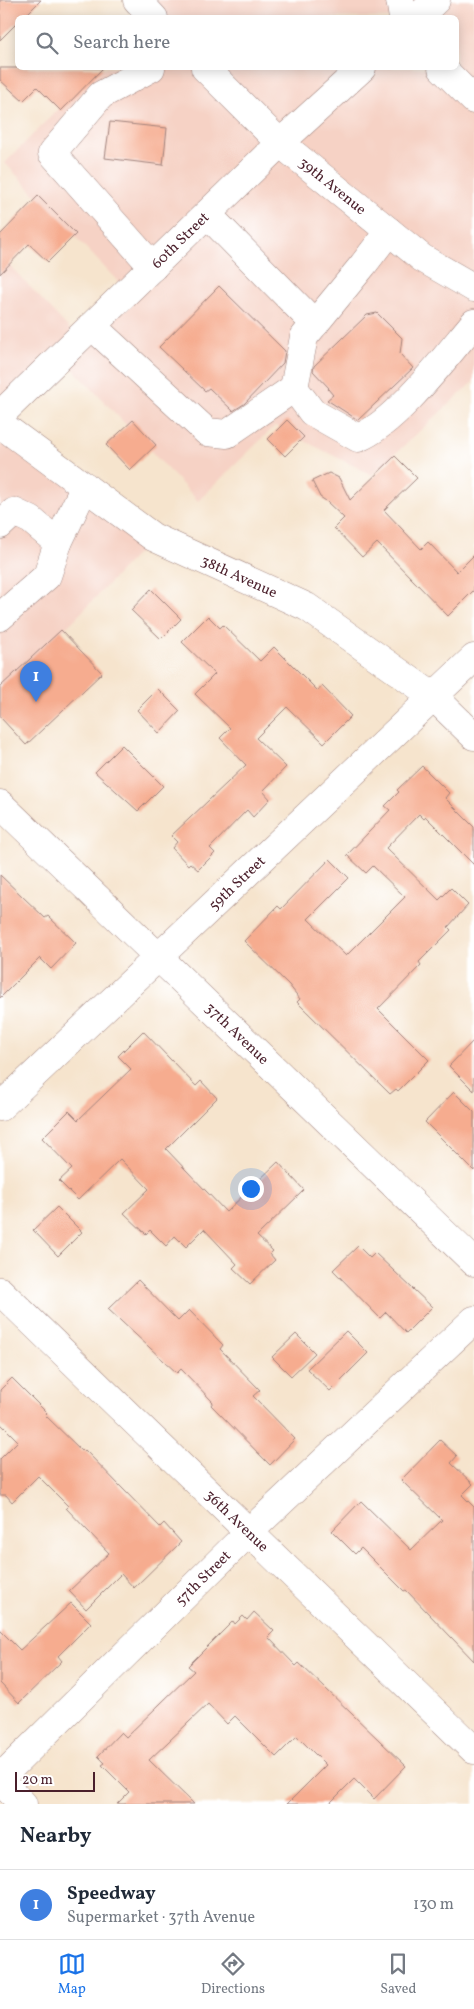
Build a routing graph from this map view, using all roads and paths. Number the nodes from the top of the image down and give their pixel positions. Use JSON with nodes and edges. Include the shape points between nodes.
{"nodes":[{"id":1,"x":137,"y":0,"type":"edge"},
{"id":2,"x":400,"y":0,"type":"edge"},
{"id":3,"x":436,"y":0,"type":"edge"},
{"id":4,"x":151,"y":15,"type":"edge"},
{"id":5,"x":402,"y":15,"type":"edge"},
{"id":6,"x":420,"y":15,"type":"edge"},
{"id":7,"x":147,"y":70,"type":"edge"},
{"id":8,"x":206,"y":70,"type":"edge"},
{"id":9,"x":360,"y":70,"type":"edge"},
{"id":10,"x":444,"y":70,"type":"edge"},
{"id":11,"x":474,"y":100,"type":"edge"},
{"id":12,"x":280,"y":143,"type":"junction"},
{"id":13,"x":207,"y":214,"type":"junction"},
{"id":14,"x":389,"y":231,"type":"junction"},
{"id":15,"x":153,"y":267,"type":"junction"},
{"id":16,"x":474,"y":288,"type":"edge"},
{"id":17,"x":474,"y":323,"type":"edge"},
{"id":18,"x":315,"y":324,"type":"junction"},
{"id":19,"x":92,"y":326,"type":"junction"},
{"id":20,"x":294,"y":388,"type":"junction"},
{"id":21,"x":0,"y":415,"type":"edge"},
{"id":22,"x":0,"y":424,"type":"edge"},
{"id":23,"x":85,"y":486,"type":"junction"},
{"id":24,"x":0,"y":525,"type":"edge"},
{"id":25,"x":58,"y":543,"type":"junction"},
{"id":26,"x":0,"y":618,"type":"edge"},
{"id":27,"x":474,"y":658,"type":"edge"},
{"id":28,"x":434,"y":697,"type":"junction"},
{"id":29,"x":474,"y":736,"type":"edge"},
{"id":30,"x":0,"y":804,"type":"edge"},
{"id":31,"x":158,"y":958,"type":"junction"},
{"id":32,"x":0,"y":1107,"type":"edge"},
{"id":33,"x":474,"y":1262,"type":"edge"},
{"id":34,"x":0,"y":1291,"type":"edge"},
{"id":35,"x":474,"y":1320,"type":"edge"},
{"id":36,"x":249,"y":1532,"type":"junction"},
{"id":37,"x":474,"y":1750,"type":"edge"},
{"id":38,"x":0,"y":1780,"type":"edge"},
{"id":39,"x":23,"y":1804,"type":"edge"}],
"edges":[{"from":1,"to":4,"type":"street"},
{"from":2,"to":5,"type":"street"},
{"from":3,"to":6,"type":"street"},
{"from":7,"to":15,"type":"street","via":[[101,95],[52,153]]},
{"from":8,"to":12,"type":"street","name":"39th Avenue"},
{"from":9,"to":12,"type":"street","name":"60th Street"},
{"from":10,"to":11,"type":"street"},
{"from":12,"to":13,"type":"street","name":"60th Street"},
{"from":12,"to":14,"type":"street","name":"39th Avenue"},
{"from":13,"to":15,"type":"street","name":"60th Street"},
{"from":13,"to":18,"type":"street"},
{"from":14,"to":16,"type":"street","name":"39th Avenue","via":[[422,258]]},
{"from":14,"to":18,"type":"street"},
{"from":15,"to":19,"type":"street","name":"60th Street"},
{"from":17,"to":20,"type":"street","via":[[427,379],[372,432],[358,438],[312,412]]},
{"from":18,"to":20,"type":"street","via":[[304,337]]},
{"from":19,"to":20,"type":"street","via":[[207,432],[227,434]]},
{"from":19,"to":21,"type":"street","name":"60th Street"},
{"from":22,"to":23,"type":"street","name":"38th Avenue"},
{"from":23,"to":25,"type":"street"},
{"from":23,"to":28,"type":"street","name":"38th Avenue","via":[[153,537],[307,607]]},
{"from":24,"to":25,"type":"street","via":[[14,512],[31,520]]},
{"from":25,"to":26,"type":"street","via":[[47,576]]},
{"from":27,"to":28,"type":"street","name":"59th Street"},
{"from":28,"to":29,"type":"street","name":"38th Avenue"},
{"from":28,"to":31,"type":"street","name":"59th Street"},
{"from":30,"to":31,"type":"street","name":"37th Avenue"},
{"from":31,"to":32,"type":"street","name":"59th Street"},
{"from":31,"to":33,"type":"street","name":"37th Avenue"},
{"from":34,"to":36,"type":"street","name":"36th Avenue"},
{"from":35,"to":36,"type":"street","name":"57th Street"},
{"from":36,"to":37,"type":"street","name":"36th Avenue"},
{"from":36,"to":38,"type":"street","name":"57th Street"},
{"from":38,"to":39,"type":"street"}]}
